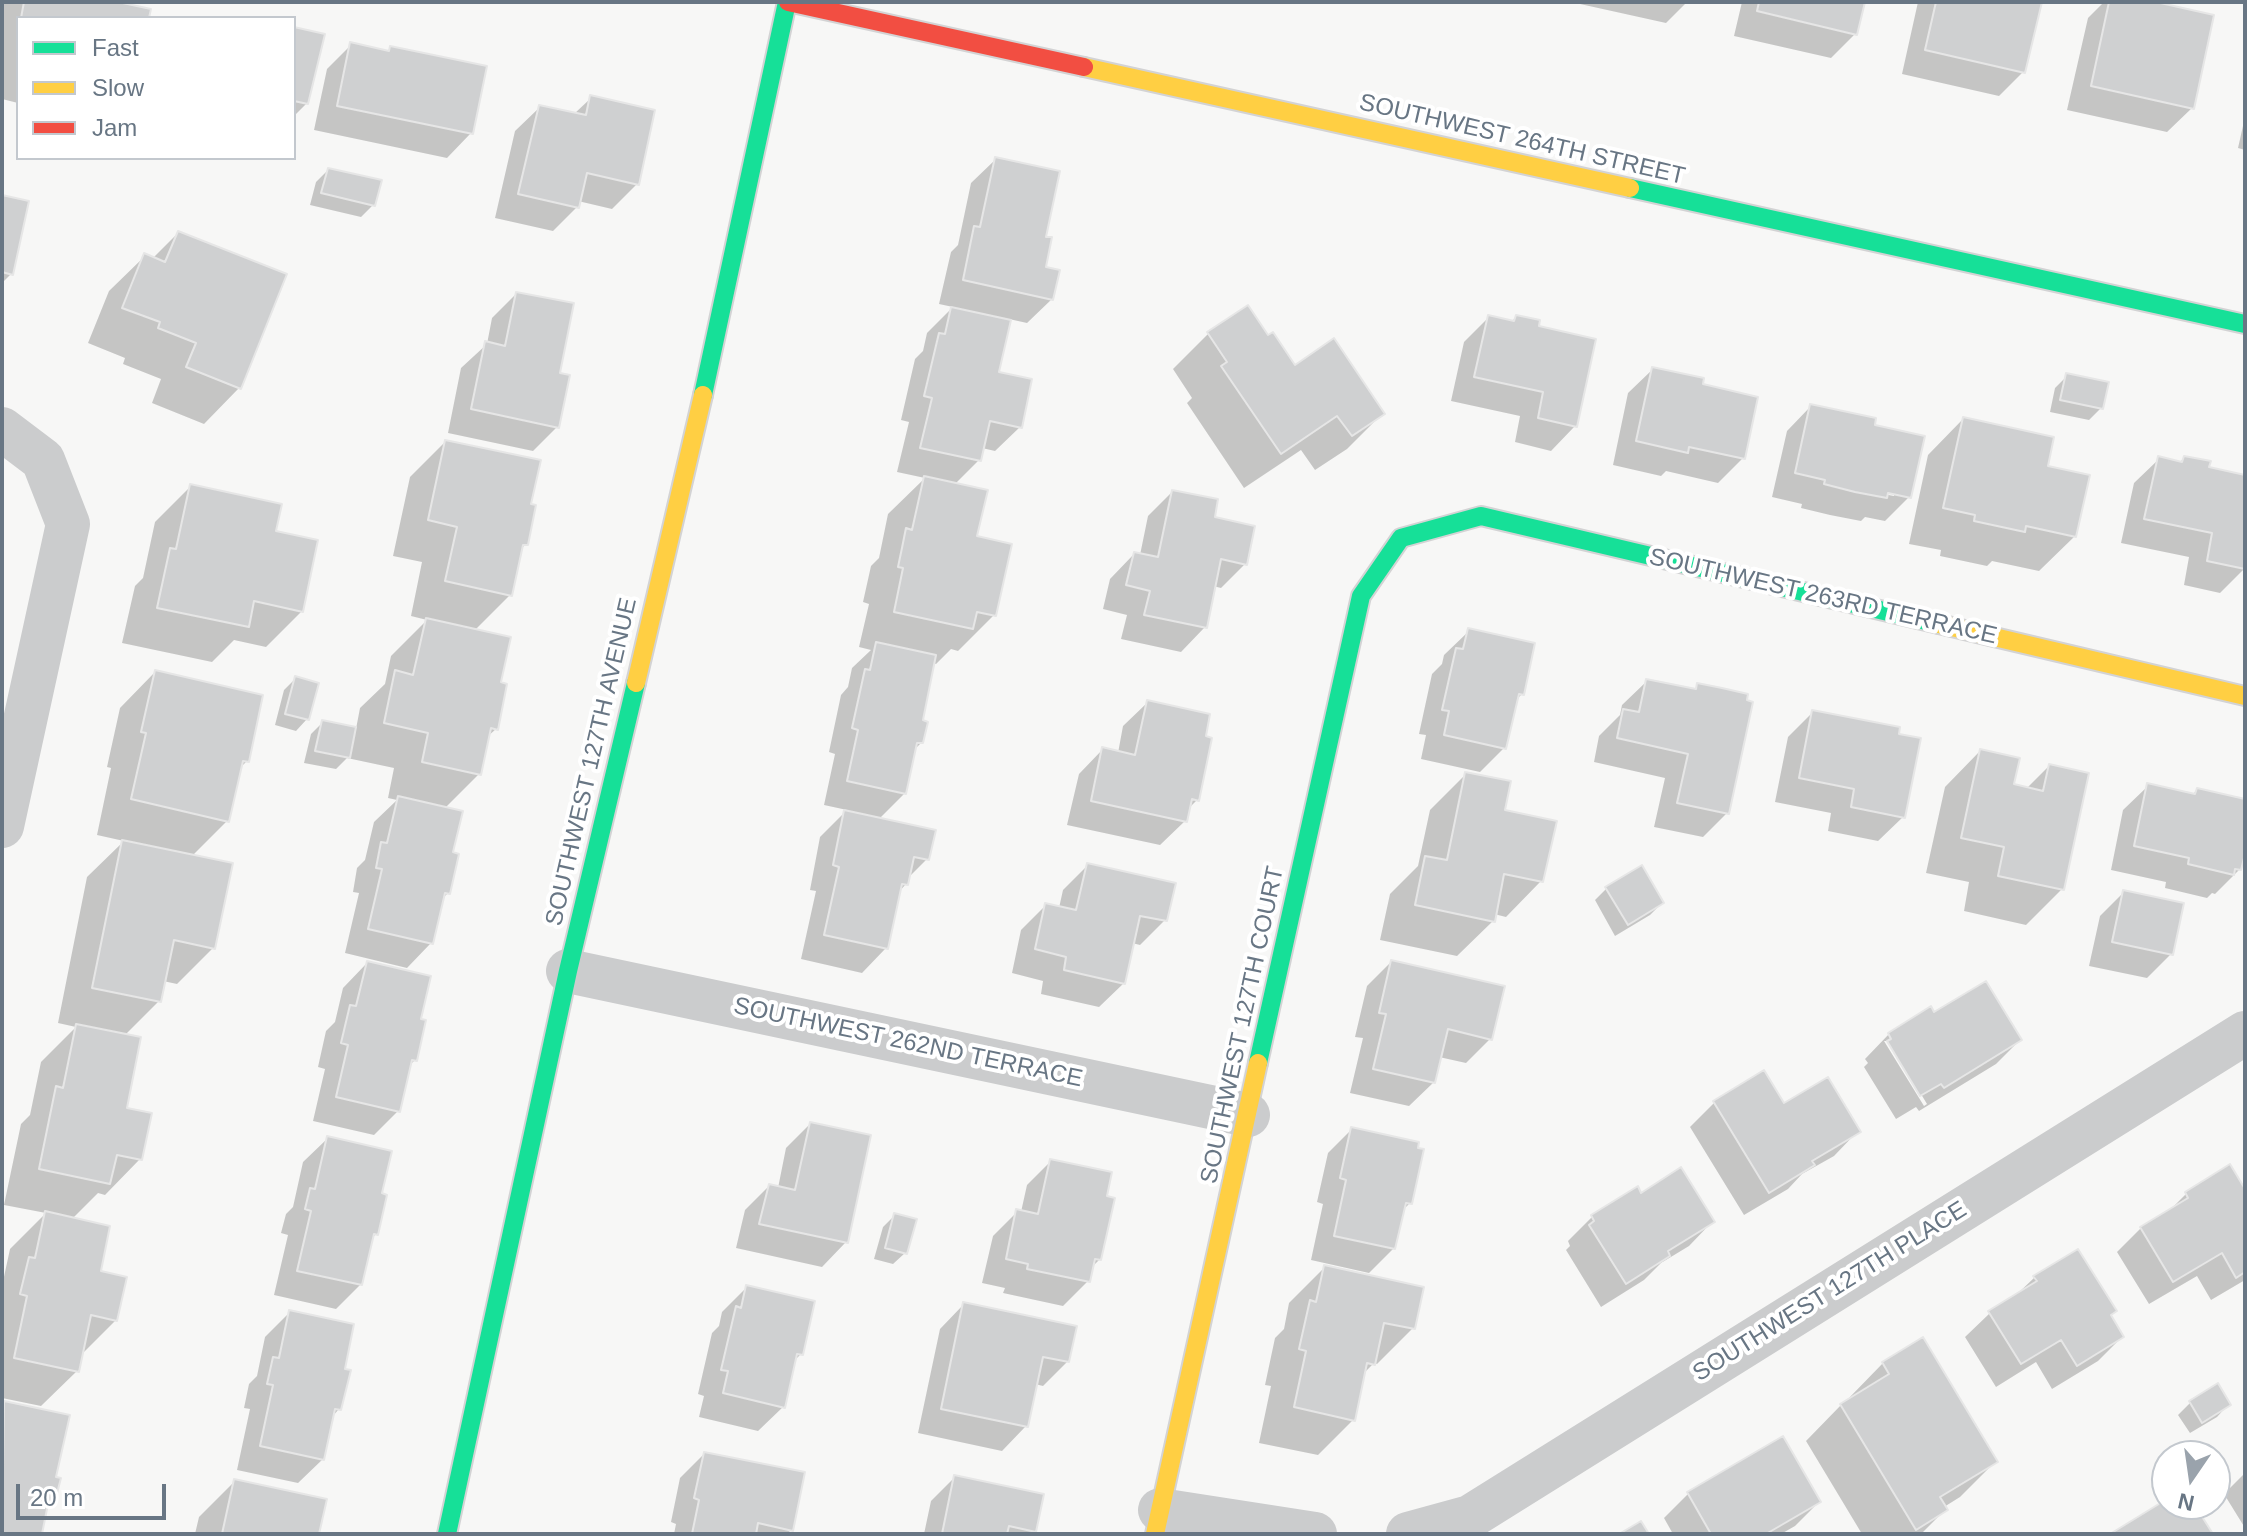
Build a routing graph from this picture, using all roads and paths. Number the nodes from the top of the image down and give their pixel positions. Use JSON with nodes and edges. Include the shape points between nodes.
{"nodes":[{"id":1,"x":787,"y":2,"type":"edge"},
{"id":2,"x":2245,"y":324,"type":"edge"},
{"id":3,"x":2,"y":429,"type":"edge"},
{"id":4,"x":1401,"y":538,"type":"joint"},
{"id":5,"x":2245,"y":696,"type":"edge"},
{"id":6,"x":2,"y":826,"type":"edge"},
{"id":7,"x":568,"y":971,"type":"junction"},
{"id":8,"x":2245,"y":1033,"type":"edge"},
{"id":9,"x":1248,"y":1115,"type":"junction"},
{"id":10,"x":1157,"y":1522,"type":"edge"},
{"id":11,"x":447,"y":1534,"type":"edge"},
{"id":12,"x":1315,"y":1534,"type":"edge"},
{"id":13,"x":1408,"y":1534,"type":"edge"}],
"edges":[{"from":1,"to":2,"type":"street","name":"SOUTHWEST 264TH STREET"},
{"from":1,"to":7,"type":"street","name":"SOUTHWEST 127TH AVENUE","via":[[696,426]]},
{"from":3,"to":6,"type":"street","via":[[43,460],[68,524]]},
{"from":4,"to":5,"type":"street","name":"SOUTHWEST 263RD TERRACE","via":[[1481,516]]},
{"from":4,"to":9,"type":"street","name":"SOUTHWEST 127TH COURT","via":[[1361,596]]},
{"from":7,"to":9,"type":"street","name":"SOUTHWEST 262ND TERRACE"},
{"from":7,"to":11,"type":"street","name":"SOUTHWEST 127TH AVENUE"},
{"from":8,"to":13,"type":"street","name":"SOUTHWEST 127TH PLACE","via":[[1470,1517]]},
{"from":9,"to":10,"type":"street","name":"SOUTHWEST 127TH COURT"},
{"from":10,"to":12,"type":"street"}]}
